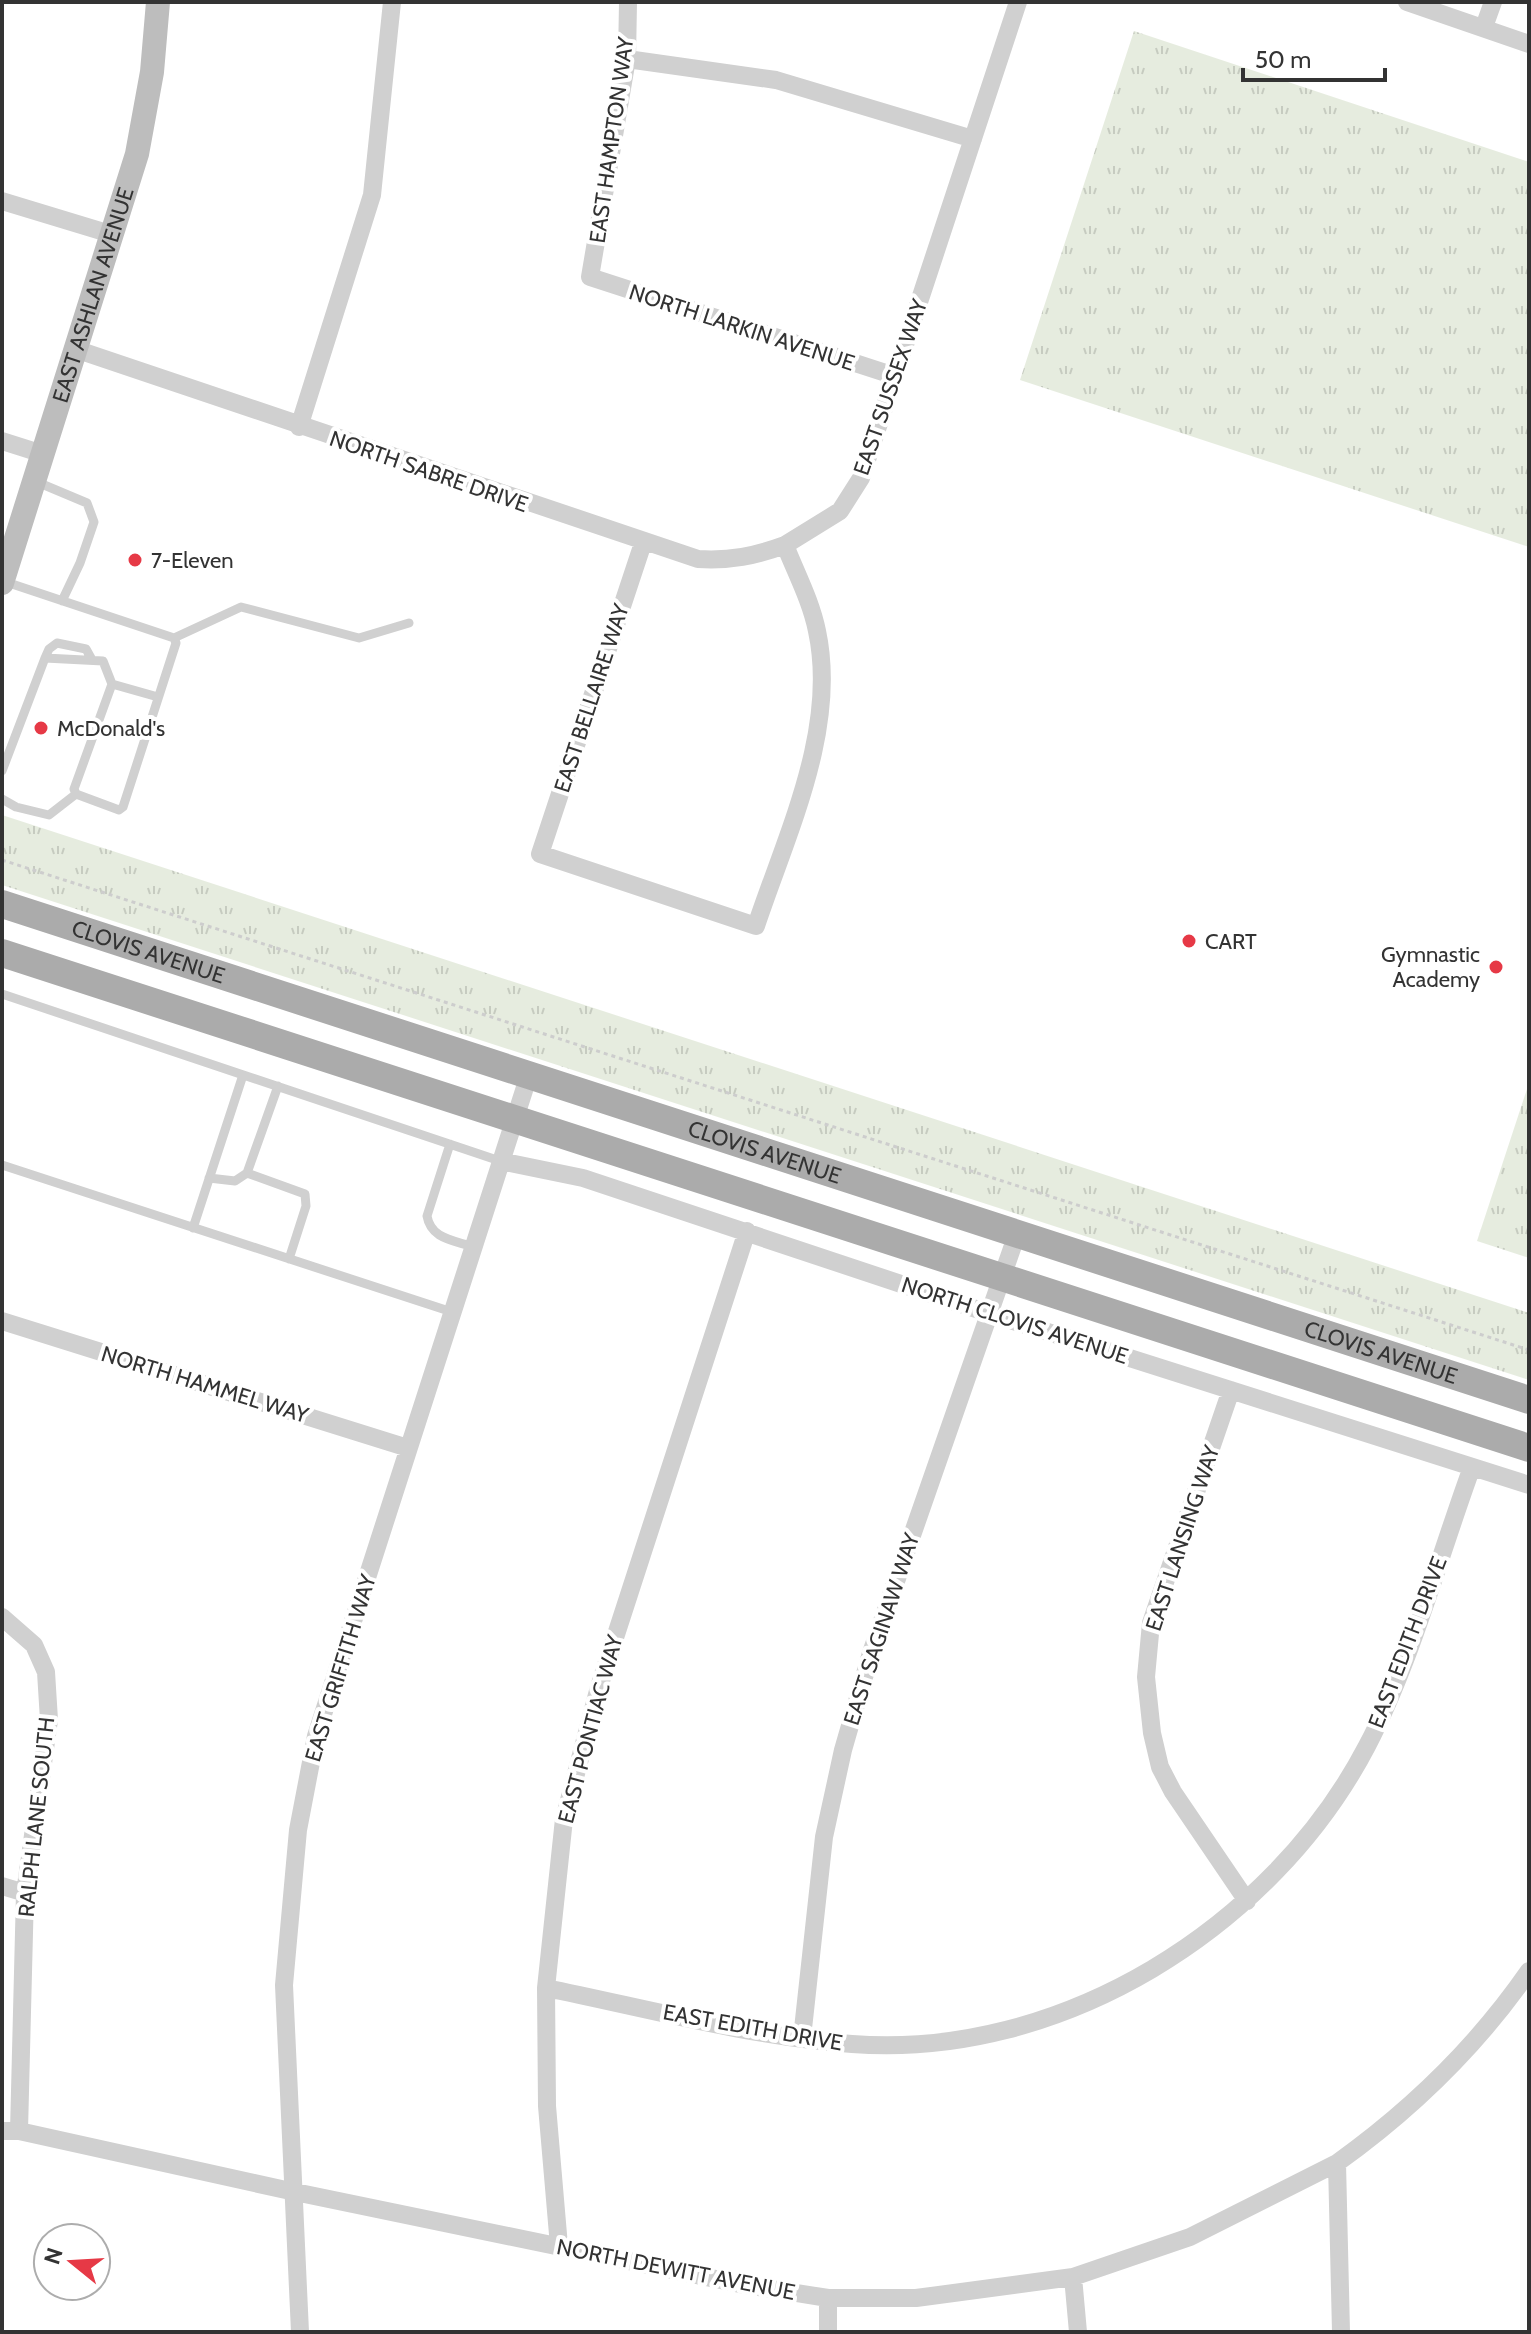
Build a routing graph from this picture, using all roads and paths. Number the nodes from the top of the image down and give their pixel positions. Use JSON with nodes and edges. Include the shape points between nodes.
{"nodes":[{"id":1,"x":158,"y":2,"type":"edge"},
{"id":2,"x":392,"y":2,"type":"edge"},
{"id":3,"x":628,"y":2,"type":"edge"},
{"id":4,"x":1018,"y":2,"type":"edge"},
{"id":5,"x":1407,"y":2,"type":"edge"},
{"id":6,"x":1493,"y":2,"type":"edge"},
{"id":7,"x":1484,"y":27,"type":"junction"},
{"id":8,"x":1529,"y":44,"type":"edge"},
{"id":9,"x":627,"y":59,"type":"junction"},
{"id":10,"x":973,"y":139,"type":"junction"},
{"id":11,"x":2,"y":201,"type":"edge"},
{"id":12,"x":114,"y":235,"type":"junction"},
{"id":13,"x":590,"y":277,"type":"joint"},
{"id":14,"x":78,"y":350,"type":"junction"},
{"id":15,"x":895,"y":376,"type":"junction"},
{"id":16,"x":299,"y":427,"type":"junction"},
{"id":17,"x":2,"y":441,"type":"edge"},
{"id":18,"x":43,"y":454,"type":"junction"},
{"id":19,"x":34,"y":481,"type":"junction"},
{"id":20,"x":643,"y":543,"type":"junction"},
{"id":21,"x":785,"y":545,"type":"junction"},
{"id":22,"x":2,"y":582,"type":"edge"},
{"id":23,"x":62,"y":601,"type":"junction"},
{"id":24,"x":409,"y":623,"type":"dead end"},
{"id":25,"x":174,"y":638,"type":"junction"},
{"id":26,"x":45,"y":658,"type":"junction"},
{"id":27,"x":91,"y":658,"type":"junction"},
{"id":28,"x":112,"y":684,"type":"junction"},
{"id":29,"x":158,"y":697,"type":"junction"},
{"id":30,"x":2,"y":771,"type":"edge"},
{"id":31,"x":76,"y":794,"type":"junction"},
{"id":32,"x":2,"y":799,"type":"edge"},
{"id":33,"x":2,"y":860,"type":"edge"},
{"id":34,"x":2,"y":904,"type":"edge"},
{"id":35,"x":2,"y":953,"type":"edge"},
{"id":36,"x":2,"y":994,"type":"edge"},
{"id":37,"x":243,"y":1075,"type":"junction"},
{"id":38,"x":529,"y":1075,"type":"junction"},
{"id":39,"x":278,"y":1086,"type":"junction"},
{"id":40,"x":514,"y":1118,"type":"junction"},
{"id":41,"x":450,"y":1144,"type":"junction"},
{"id":42,"x":500,"y":1161,"type":"junction"},
{"id":43,"x":2,"y":1165,"type":"edge"},
{"id":44,"x":247,"y":1173,"type":"junction"},
{"id":45,"x":209,"y":1178,"type":"junction"},
{"id":46,"x":193,"y":1228,"type":"junction"},
{"id":47,"x":747,"y":1231,"type":"junction"},
{"id":48,"x":1017,"y":1234,"type":"junction"},
{"id":49,"x":473,"y":1247,"type":"junction"},
{"id":50,"x":289,"y":1259,"type":"junction"},
{"id":51,"x":1001,"y":1277,"type":"junction"},
{"id":52,"x":452,"y":1312,"type":"junction"},
{"id":53,"x":988,"y":1313,"type":"junction"},
{"id":54,"x":2,"y":1321,"type":"edge"},
{"id":55,"x":1529,"y":1350,"type":"edge"},
{"id":56,"x":1231,"y":1390,"type":"junction"},
{"id":57,"x":1529,"y":1400,"type":"edge"},
{"id":58,"x":408,"y":1448,"type":"junction"},
{"id":59,"x":1529,"y":1448,"type":"edge"},
{"id":60,"x":1472,"y":1467,"type":"junction"},
{"id":61,"x":1529,"y":1485,"type":"edge"},
{"id":62,"x":2,"y":1617,"type":"edge"},
{"id":63,"x":2,"y":1886,"type":"edge"},
{"id":64,"x":25,"y":1893,"type":"junction"},
{"id":65,"x":1247,"y":1901,"type":"junction"},
{"id":66,"x":1529,"y":1971,"type":"edge"},
{"id":67,"x":546,"y":1988,"type":"junction"},
{"id":68,"x":802,"y":2038,"type":"junction"},
{"id":69,"x":10,"y":2131,"type":"edge"},
{"id":70,"x":1337,"y":2163,"type":"junction"},
{"id":71,"x":295,"y":2192,"type":"junction"},
{"id":72,"x":559,"y":2246,"type":"junction"},
{"id":73,"x":1073,"y":2277,"type":"junction"},
{"id":74,"x":828,"y":2298,"type":"junction"},
{"id":75,"x":300,"y":2332,"type":"edge"},
{"id":76,"x":828,"y":2332,"type":"edge"},
{"id":77,"x":1078,"y":2332,"type":"edge"},
{"id":78,"x":1341,"y":2332,"type":"edge"}],
"edges":[{"from":1,"to":12,"type":"main road","name":"EAST ASHLAN AVENUE","via":[[137,154]]},
{"from":2,"to":16,"type":"street","via":[[372,195]]},
{"from":3,"to":9,"type":"street","name":"EAST HAMPTON WAY"},
{"from":4,"to":10,"type":"street","name":"EAST SUSSEX WAY"},
{"from":5,"to":7,"type":"street"},
{"from":6,"to":7,"type":"street"},
{"from":7,"to":8,"type":"street"},
{"from":9,"to":10,"type":"street","via":[[776,80]]},
{"from":9,"to":13,"type":"street","name":"EAST HAMPTON WAY"},
{"from":10,"to":15,"type":"street","name":"EAST SUSSEX WAY"},
{"from":11,"to":12,"type":"street"},
{"from":12,"to":14,"type":"main road","name":"EAST ASHLAN AVENUE"},
{"from":13,"to":15,"type":"street","name":"NORTH LARKIN AVENUE"},
{"from":14,"to":16,"type":"street","name":"NORTH SABRE DRIVE"},
{"from":14,"to":18,"type":"main road","name":"EAST ASHLAN AVENUE"},
{"from":15,"to":21,"type":"street","name":"EAST SUSSEX WAY","via":[[854,493],[822,525]]},
{"from":16,"to":20,"type":"street","name":"NORTH SABRE DRIVE"},
{"from":17,"to":18,"type":"street"},
{"from":18,"to":19,"type":"main road","name":"EAST ASHLAN AVENUE"},
{"from":19,"to":22,"type":"main road","name":"EAST ASHLAN AVENUE"},
{"from":19,"to":23,"type":"lane","via":[[87,503],[94,522]]},
{"from":20,"to":21,"type":"street","name":"NORTH SABRE DRIVE","via":[[724,561]]},
{"from":20,"to":21,"type":"street","name":"EAST BELLAIRE WAY","via":[[540,854],[756,926],[819,735],[823,698],[817,629]]},
{"from":22,"to":23,"type":"lane"},
{"from":23,"to":25,"type":"lane"},
{"from":24,"to":25,"type":"lane","via":[[359,638],[241,607]]},
{"from":25,"to":29,"type":"lane"},
{"from":26,"to":27,"type":"lane"},
{"from":26,"to":27,"type":"lane","via":[[57,643],[86,649]]},
{"from":26,"to":30,"type":"lane"},
{"from":27,"to":28,"type":"lane","via":[[103,661]]},
{"from":28,"to":29,"type":"lane"},
{"from":28,"to":31,"type":"lane"},
{"from":29,"to":31,"type":"lane","via":[[123,807]]},
{"from":31,"to":32,"type":"lane","via":[[49,815]]},
{"from":33,"to":55,"type":"path"},
{"from":34,"to":38,"type":"main road","name":"CLOVIS AVENUE"},
{"from":35,"to":40,"type":"main road","name":"CLOVIS AVENUE"},
{"from":36,"to":37,"type":"lane"},
{"from":37,"to":39,"type":"lane"},
{"from":37,"to":45,"type":"lane"},
{"from":38,"to":40,"type":"street","name":"EAST GRIFFITH WAY"},
{"from":38,"to":48,"type":"main road","name":"CLOVIS AVENUE"},
{"from":39,"to":41,"type":"lane"},
{"from":39,"to":44,"type":"lane"},
{"from":40,"to":42,"type":"street","name":"EAST GRIFFITH WAY"},
{"from":40,"to":51,"type":"main road","name":"CLOVIS AVENUE"},
{"from":41,"to":42,"type":"lane"},
{"from":41,"to":49,"type":"lane","via":[[427,1216],[429,1227]]},
{"from":42,"to":47,"type":"street","name":"NORTH CLOVIS AVENUE","via":[[583,1178]]},
{"from":42,"to":49,"type":"street","name":"EAST GRIFFITH WAY"},
{"from":43,"to":46,"type":"lane"},
{"from":44,"to":45,"type":"lane","via":[[235,1181]]},
{"from":44,"to":50,"type":"lane","via":[[305,1194]]},
{"from":45,"to":46,"type":"lane"},
{"from":46,"to":50,"type":"lane"},
{"from":47,"to":53,"type":"street","name":"NORTH CLOVIS AVENUE"},
{"from":47,"to":67,"type":"street","name":"EAST PONTIAC WAY","via":[[578,1755],[556,1872]]},
{"from":48,"to":51,"type":"street","name":"EAST SAGINAW WAY"},
{"from":48,"to":57,"type":"main road","name":"CLOVIS AVENUE"},
{"from":49,"to":52,"type":"street","name":"EAST GRIFFITH WAY"},
{"from":50,"to":52,"type":"lane"},
{"from":51,"to":53,"type":"street","name":"EAST SAGINAW WAY"},
{"from":51,"to":59,"type":"main road","name":"CLOVIS AVENUE"},
{"from":52,"to":58,"type":"street","name":"EAST GRIFFITH WAY"},
{"from":53,"to":56,"type":"street","name":"NORTH CLOVIS AVENUE"},
{"from":53,"to":68,"type":"street","name":"EAST SAGINAW WAY","via":[[843,1750],[824,1837]]},
{"from":54,"to":58,"type":"street","name":"NORTH HAMMEL WAY"},
{"from":56,"to":60,"type":"street","name":"NORTH CLOVIS AVENUE"},
{"from":56,"to":65,"type":"street","name":"EAST LANSING WAY","via":[[1151,1623],[1146,1677],[1160,1767]]},
{"from":58,"to":71,"type":"street","name":"EAST GRIFFITH WAY","via":[[316,1736],[298,1830],[284,1985]]},
{"from":60,"to":61,"type":"street","name":"NORTH CLOVIS AVENUE"},
{"from":60,"to":65,"type":"street","name":"EAST EDITH DRIVE","via":[[1367,1748],[1315,1830]]},
{"from":62,"to":64,"type":"street","name":"RALPH LANE SOUTH","via":[[34,1645],[46,1672],[49,1720]]},
{"from":63,"to":64,"type":"street"},
{"from":64,"to":69,"type":"street","name":"RALPH LANE SOUTH"},
{"from":65,"to":68,"type":"street","name":"EAST EDITH DRIVE","via":[[1164,1962],[1047,2019],[976,2036],[909,2043],[854,2045]]},
{"from":66,"to":70,"type":"street","name":"NORTH DEWITT AVENUE","via":[[1462,2054],[1395,2121]]},
{"from":67,"to":68,"type":"street","name":"EAST EDITH DRIVE"},
{"from":67,"to":72,"type":"street","name":"EAST PONTIAC WAY","via":[[547,2106]]},
{"from":69,"to":71,"type":"street","name":"NORTH DEWITT AVENUE"},
{"from":70,"to":73,"type":"street","name":"NORTH DEWITT AVENUE","via":[[1190,2237]]},
{"from":70,"to":78,"type":"street"},
{"from":71,"to":72,"type":"street","name":"NORTH DEWITT AVENUE"},
{"from":71,"to":75,"type":"street","name":"EAST GRIFFITH WAY"},
{"from":72,"to":74,"type":"street","name":"NORTH DEWITT AVENUE"},
{"from":73,"to":74,"type":"street","name":"NORTH DEWITT AVENUE","via":[[916,2298]]},
{"from":73,"to":77,"type":"street"},
{"from":74,"to":76,"type":"street"}]}
